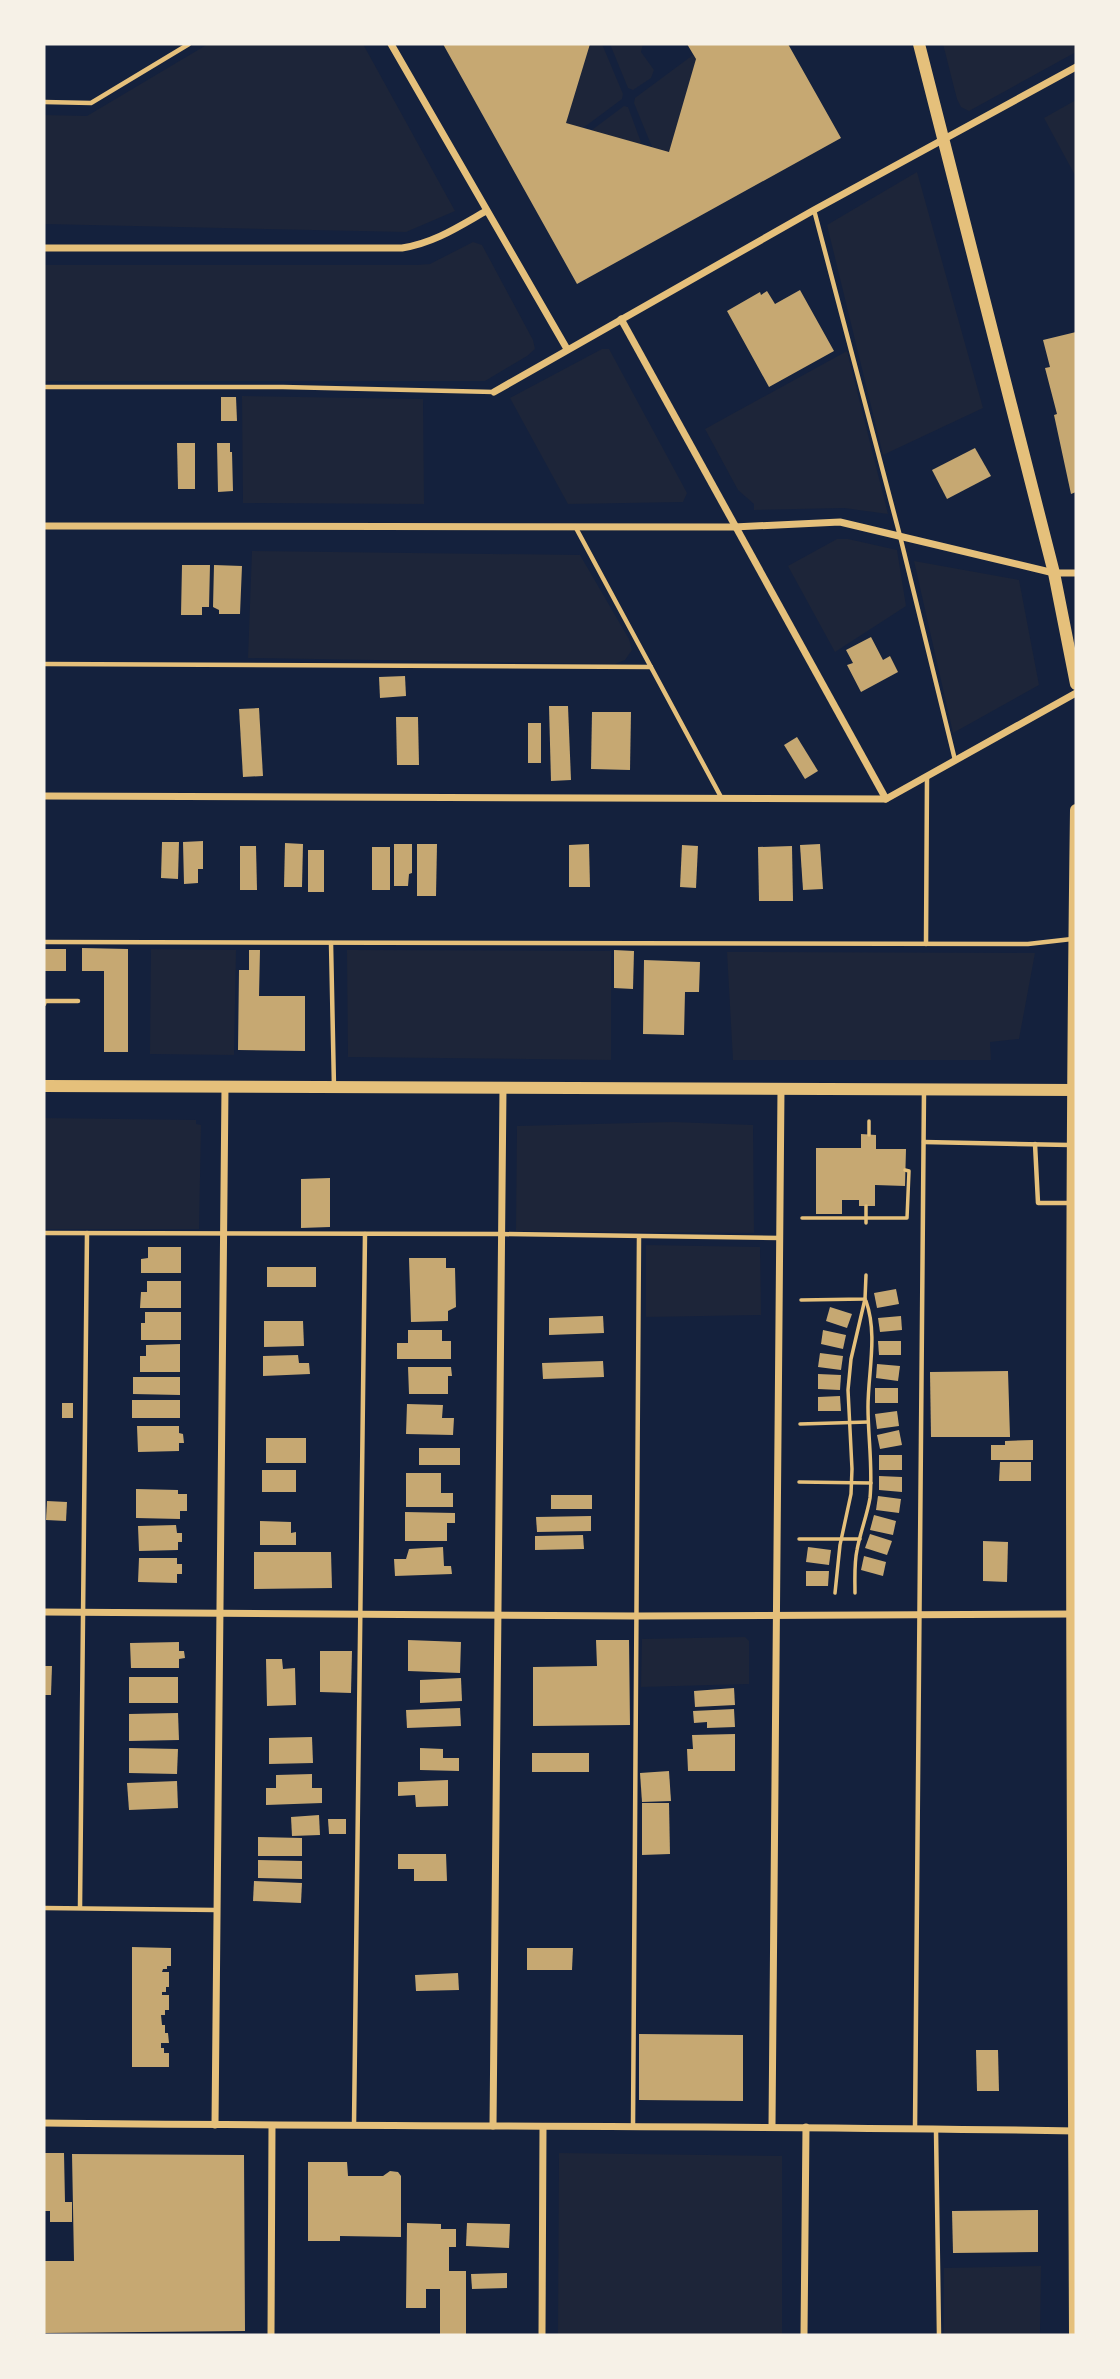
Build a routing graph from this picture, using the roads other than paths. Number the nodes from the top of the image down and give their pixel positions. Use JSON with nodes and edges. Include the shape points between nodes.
{"nodes":[{"id":1,"x":189,"y":44,"type":"edge"},
{"id":2,"x":391,"y":44,"type":"edge"},
{"id":3,"x":919,"y":44,"type":"edge"},
{"id":4,"x":1076,"y":67,"type":"edge"},
{"id":5,"x":44,"y":102,"type":"edge"},
{"id":6,"x":944,"y":141,"type":"junction"},
{"id":7,"x":814,"y":210,"type":"junction"},
{"id":8,"x":486,"y":211,"type":"junction"},
{"id":9,"x":44,"y":248,"type":"edge"},
{"id":10,"x":621,"y":319,"type":"junction"},
{"id":11,"x":567,"y":349,"type":"junction"},
{"id":12,"x":44,"y":387,"type":"edge"},
{"id":13,"x":494,"y":392,"type":"joint"},
{"id":14,"x":44,"y":526,"type":"edge"},
{"id":15,"x":575,"y":526,"type":"junction"},
{"id":16,"x":734,"y":527,"type":"junction"},
{"id":17,"x":900,"y":536,"type":"junction"},
{"id":18,"x":1054,"y":573,"type":"junction"},
{"id":19,"x":1076,"y":573,"type":"edge"},
{"id":20,"x":44,"y":664,"type":"edge"},
{"id":21,"x":651,"y":667,"type":"junction"},
{"id":22,"x":1076,"y":684,"type":"edge"},
{"id":23,"x":1076,"y":693,"type":"edge"},
{"id":24,"x":955,"y":760,"type":"junction"},
{"id":25,"x":927,"y":776,"type":"junction"},
{"id":26,"x":44,"y":796,"type":"edge"},
{"id":27,"x":722,"y":798,"type":"junction"},
{"id":28,"x":886,"y":799,"type":"junction"},
{"id":29,"x":1076,"y":810,"type":"edge"},
{"id":30,"x":1075,"y":938,"type":"edge"},
{"id":31,"x":44,"y":942,"type":"edge"},
{"id":32,"x":331,"y":943,"type":"junction"},
{"id":33,"x":926,"y":944,"type":"junction"},
{"id":34,"x":78,"y":1001,"type":"dead end"},
{"id":35,"x":44,"y":1004,"type":"edge"},
{"id":36,"x":44,"y":1086,"type":"edge"},
{"id":37,"x":225,"y":1087,"type":"junction"},
{"id":38,"x":334,"y":1087,"type":"junction"},
{"id":39,"x":503,"y":1088,"type":"junction"},
{"id":40,"x":781,"y":1089,"type":"junction"},
{"id":41,"x":924,"y":1090,"type":"junction"},
{"id":42,"x":1074,"y":1090,"type":"edge"},
{"id":43,"x":924,"y":1142,"type":"junction"},
{"id":44,"x":1035,"y":1144,"type":"junction"},
{"id":45,"x":1073,"y":1145,"type":"junction"},
{"id":46,"x":1073,"y":1203,"type":"junction"},
{"id":47,"x":44,"y":1233,"type":"edge"},
{"id":48,"x":87,"y":1233,"type":"junction"},
{"id":49,"x":223,"y":1234,"type":"junction"},
{"id":50,"x":365,"y":1234,"type":"junction"},
{"id":51,"x":501,"y":1234,"type":"junction"},
{"id":52,"x":639,"y":1237,"type":"junction"},
{"id":53,"x":780,"y":1238,"type":"junction"},
{"id":54,"x":44,"y":1612,"type":"edge"},
{"id":55,"x":83,"y":1613,"type":"junction"},
{"id":56,"x":219,"y":1614,"type":"junction"},
{"id":57,"x":360,"y":1614,"type":"junction"},
{"id":58,"x":1074,"y":1614,"type":"edge"},
{"id":59,"x":496,"y":1615,"type":"junction"},
{"id":60,"x":776,"y":1615,"type":"junction"},
{"id":61,"x":920,"y":1615,"type":"junction"},
{"id":62,"x":636,"y":1616,"type":"junction"},
{"id":63,"x":80,"y":1907,"type":"junction"},
{"id":64,"x":44,"y":1908,"type":"edge"},
{"id":65,"x":216,"y":1910,"type":"junction"},
{"id":66,"x":1074,"y":1927,"type":"edge"},
{"id":67,"x":1075,"y":2090,"type":"edge"},
{"id":68,"x":44,"y":2123,"type":"edge"},
{"id":69,"x":215,"y":2125,"type":"junction"},
{"id":70,"x":272,"y":2126,"type":"junction"},
{"id":71,"x":354,"y":2126,"type":"junction"},
{"id":72,"x":493,"y":2126,"type":"junction"},
{"id":73,"x":772,"y":2126,"type":"junction"},
{"id":74,"x":634,"y":2127,"type":"junction"},
{"id":75,"x":806,"y":2127,"type":"junction"},
{"id":76,"x":543,"y":2128,"type":"junction"},
{"id":77,"x":915,"y":2129,"type":"junction"},
{"id":78,"x":936,"y":2129,"type":"junction"},
{"id":79,"x":1075,"y":2131,"type":"edge"},
{"id":80,"x":271,"y":2335,"type":"edge"},
{"id":81,"x":542,"y":2335,"type":"edge"},
{"id":82,"x":804,"y":2335,"type":"edge"},
{"id":83,"x":939,"y":2335,"type":"edge"},
{"id":84,"x":1075,"y":2335,"type":"edge"}],
"edges":[{"from":1,"to":5,"type":"lane","via":[[91,103]]},
{"from":2,"to":8,"type":"street"},
{"from":3,"to":6,"type":"main road"},
{"from":4,"to":6,"type":"street"},
{"from":6,"to":7,"type":"street"},
{"from":6,"to":18,"type":"main road"},
{"from":7,"to":10,"type":"street"},
{"from":7,"to":17,"type":"lane"},
{"from":8,"to":9,"type":"street","via":[[439,238],[402,248]]},
{"from":8,"to":11,"type":"street"},
{"from":10,"to":11,"type":"street"},
{"from":10,"to":16,"type":"street"},
{"from":11,"to":13,"type":"street"},
{"from":12,"to":13,"type":"lane"},
{"from":14,"to":15,"type":"street"},
{"from":15,"to":16,"type":"street"},
{"from":15,"to":21,"type":"lane"},
{"from":16,"to":17,"type":"street","via":[[840,522]]},
{"from":16,"to":28,"type":"street"},
{"from":17,"to":18,"type":"street"},
{"from":17,"to":24,"type":"lane"},
{"from":18,"to":19,"type":"street"},
{"from":18,"to":22,"type":"main road"},
{"from":20,"to":21,"type":"lane"},
{"from":21,"to":27,"type":"lane"},
{"from":23,"to":24,"type":"street"},
{"from":24,"to":25,"type":"street"},
{"from":25,"to":28,"type":"street"},
{"from":25,"to":33,"type":"lane"},
{"from":26,"to":27,"type":"street"},
{"from":27,"to":28,"type":"street"},
{"from":29,"to":30,"type":"main road"},
{"from":30,"to":33,"type":"lane","via":[[1038,944]]},
{"from":30,"to":42,"type":"main road"},
{"from":31,"to":32,"type":"lane"},
{"from":32,"to":33,"type":"lane"},
{"from":32,"to":38,"type":"lane"},
{"from":34,"to":35,"type":"lane"},
{"from":36,"to":37,"type":"main road"},
{"from":37,"to":38,"type":"main road"},
{"from":37,"to":49,"type":"street"},
{"from":38,"to":39,"type":"main road"},
{"from":39,"to":40,"type":"main road"},
{"from":39,"to":51,"type":"street"},
{"from":40,"to":41,"type":"main road"},
{"from":40,"to":53,"type":"street"},
{"from":41,"to":42,"type":"main road"},
{"from":41,"to":43,"type":"lane"},
{"from":42,"to":45,"type":"main road"},
{"from":43,"to":44,"type":"lane"},
{"from":43,"to":61,"type":"lane"},
{"from":44,"to":45,"type":"lane"},
{"from":44,"to":46,"type":"lane","via":[[1038,1203]]},
{"from":45,"to":46,"type":"main road"},
{"from":46,"to":58,"type":"main road"},
{"from":47,"to":48,"type":"lane"},
{"from":48,"to":49,"type":"lane"},
{"from":48,"to":55,"type":"lane"},
{"from":49,"to":50,"type":"lane"},
{"from":49,"to":56,"type":"street"},
{"from":50,"to":51,"type":"lane"},
{"from":50,"to":57,"type":"lane"},
{"from":51,"to":52,"type":"lane"},
{"from":51,"to":59,"type":"street"},
{"from":52,"to":53,"type":"lane"},
{"from":52,"to":62,"type":"lane"},
{"from":53,"to":60,"type":"street"},
{"from":54,"to":55,"type":"street"},
{"from":55,"to":56,"type":"street"},
{"from":55,"to":63,"type":"lane"},
{"from":56,"to":57,"type":"street"},
{"from":56,"to":65,"type":"street"},
{"from":57,"to":59,"type":"street"},
{"from":57,"to":71,"type":"lane"},
{"from":58,"to":61,"type":"street"},
{"from":58,"to":66,"type":"main road"},
{"from":59,"to":62,"type":"street"},
{"from":59,"to":72,"type":"street"},
{"from":60,"to":61,"type":"street"},
{"from":60,"to":62,"type":"street"},
{"from":60,"to":73,"type":"street"},
{"from":61,"to":77,"type":"lane"},
{"from":62,"to":74,"type":"lane"},
{"from":63,"to":64,"type":"lane"},
{"from":63,"to":65,"type":"lane"},
{"from":65,"to":69,"type":"street"},
{"from":66,"to":67,"type":"main road"},
{"from":67,"to":79,"type":"main road"},
{"from":68,"to":69,"type":"street"},
{"from":69,"to":70,"type":"street"},
{"from":70,"to":71,"type":"street"},
{"from":70,"to":80,"type":"street"},
{"from":71,"to":72,"type":"street"},
{"from":72,"to":76,"type":"street"},
{"from":73,"to":74,"type":"street"},
{"from":73,"to":75,"type":"street"},
{"from":74,"to":76,"type":"street"},
{"from":75,"to":77,"type":"street"},
{"from":75,"to":82,"type":"street"},
{"from":76,"to":81,"type":"street"},
{"from":77,"to":78,"type":"street"},
{"from":78,"to":79,"type":"street"},
{"from":78,"to":83,"type":"lane"},
{"from":79,"to":84,"type":"main road"}]}
